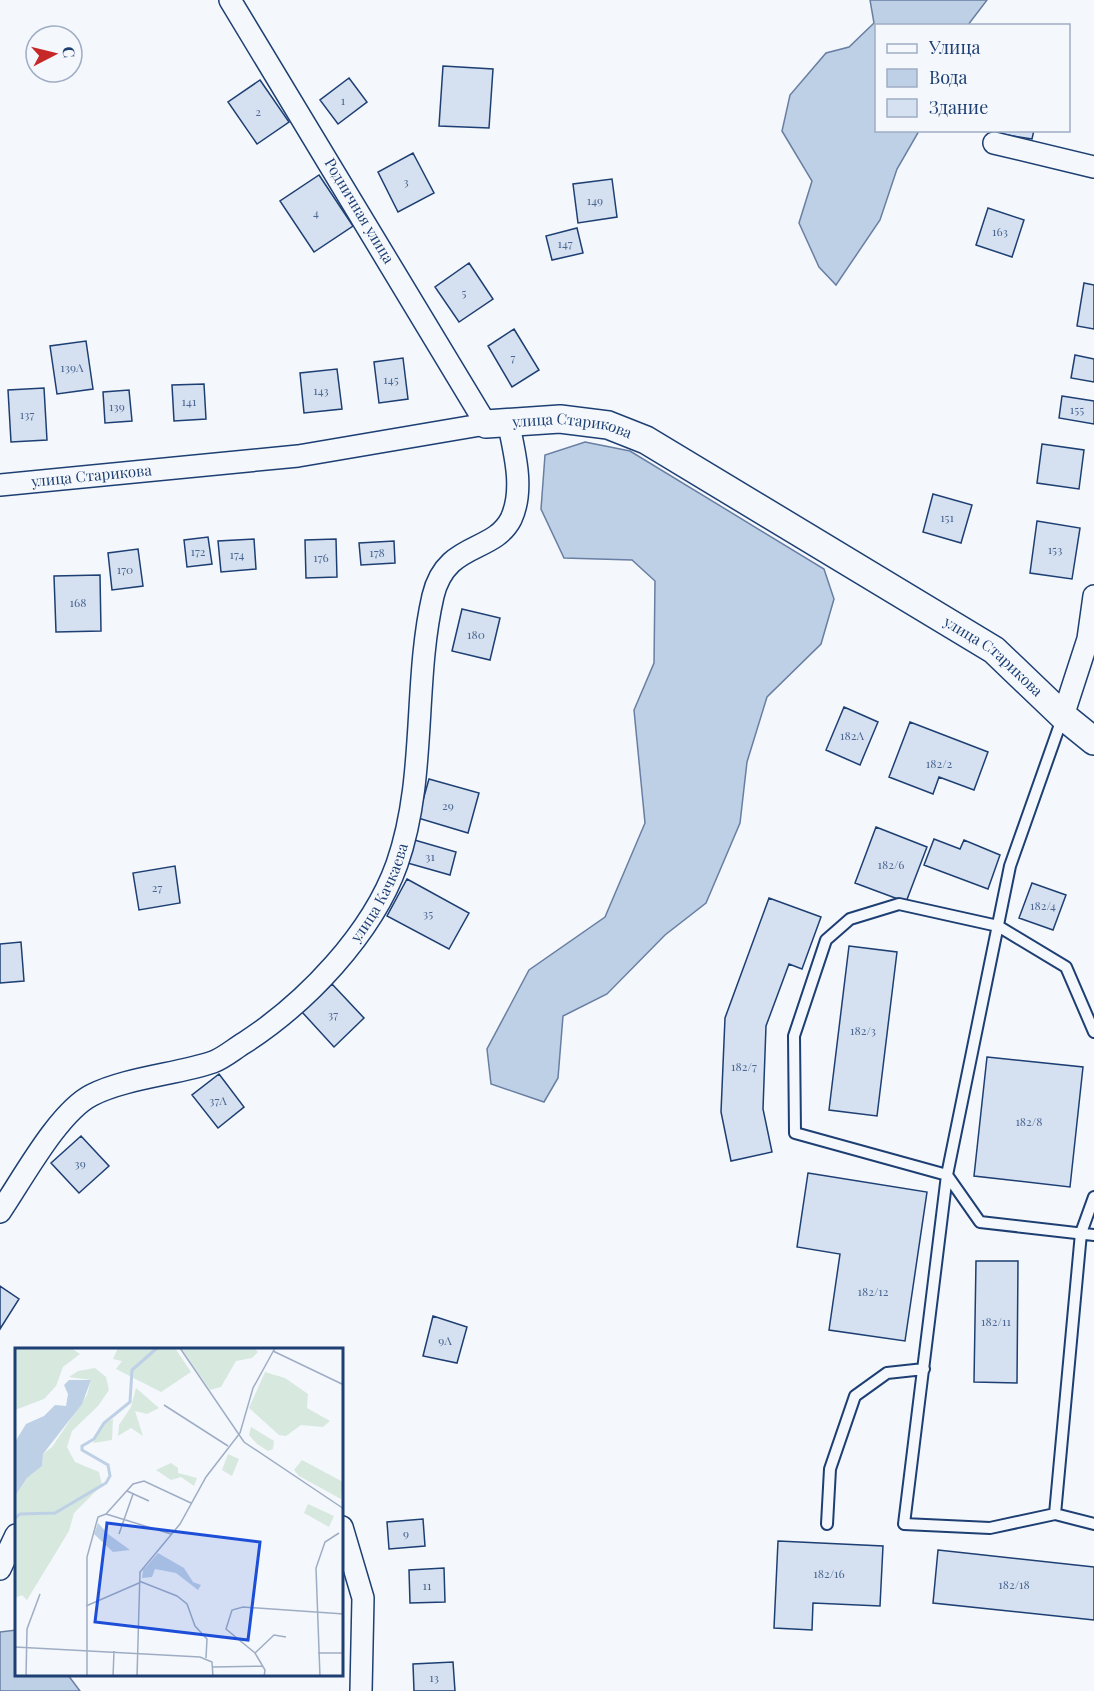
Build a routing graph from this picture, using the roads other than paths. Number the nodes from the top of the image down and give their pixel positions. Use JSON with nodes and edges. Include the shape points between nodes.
{"nodes":[{"id":1,"x":231,"y":0,"type":"edge"},
{"id":2,"x":994,"y":143,"type":"dead end"},
{"id":3,"x":1094,"y":167,"type":"edge"},
{"id":4,"x":497,"y":422,"type":"junction"},
{"id":5,"x":0,"y":485,"type":"edge"},
{"id":6,"x":1094,"y":596,"type":"edge"},
{"id":7,"x":1088,"y":639,"type":"junction"},
{"id":8,"x":1094,"y":660,"type":"edge"},
{"id":9,"x":1063,"y":716,"type":"junction"},
{"id":10,"x":1094,"y":741,"type":"edge"},
{"id":11,"x":998,"y":926,"type":"junction"},
{"id":12,"x":1094,"y":1032,"type":"edge"},
{"id":13,"x":947,"y":1174,"type":"junction"},
{"id":14,"x":1094,"y":1197,"type":"edge"},
{"id":15,"x":0,"y":1212,"type":"edge"},
{"id":16,"x":1081,"y":1233,"type":"junction"},
{"id":17,"x":1094,"y":1235,"type":"edge"},
{"id":18,"x":924,"y":1369,"type":"junction"},
{"id":19,"x":1055,"y":1514,"type":"junction"},
{"id":20,"x":827,"y":1524,"type":"dead end"},
{"id":21,"x":1094,"y":1524,"type":"edge"},
{"id":22,"x":344,"y":1534,"type":"edge"},
{"id":23,"x":15,"y":1537,"type":"edge"},
{"id":24,"x":0,"y":1569,"type":"edge"},
{"id":25,"x":361,"y":1691,"type":"edge"}],
"edges":[{"from":1,"to":4,"type":"street","name":"Родничная улица"},
{"from":2,"to":3,"type":"street"},
{"from":4,"to":5,"type":"street","name":"улица Старикова","via":[[298,456]]},
{"from":4,"to":9,"type":"street","name":"улица Старикова","via":[[560,419],[608,425],[646,440],[994,650]]},
{"from":4,"to":15,"type":"street","name":"улица Качкаева","via":[[516,460],[518,491],[511,519],[498,534],[449,562],[439,577],[429,618],[411,805],[397,863],[378,906],[318,984],[270,1026],[215,1061],[92,1095],[65,1117]]},
{"from":6,"to":7,"type":"street"},
{"from":7,"to":8,"type":"street"},
{"from":7,"to":9,"type":"street"},
{"from":9,"to":10,"type":"street","name":"улица Старикова"},
{"from":9,"to":11,"type":"lane","via":[[1010,866]]},
{"from":11,"to":12,"type":"lane","via":[[1066,967]]},
{"from":11,"to":13,"type":"lane"},
{"from":11,"to":13,"type":"lane","via":[[899,904],[849,919],[826,940],[794,1036],[795,1132]]},
{"from":13,"to":16,"type":"lane","via":[[980,1222]]},
{"from":13,"to":18,"type":"lane"},
{"from":14,"to":16,"type":"lane"},
{"from":16,"to":17,"type":"lane"},
{"from":16,"to":19,"type":"lane"},
{"from":18,"to":19,"type":"lane","via":[[904,1524],[990,1528]]},
{"from":18,"to":20,"type":"lane","via":[[887,1373],[855,1395],[830,1469]]},
{"from":19,"to":21,"type":"lane"},
{"from":22,"to":25,"type":"street","via":[[363,1598]]},
{"from":23,"to":24,"type":"street"}]}
